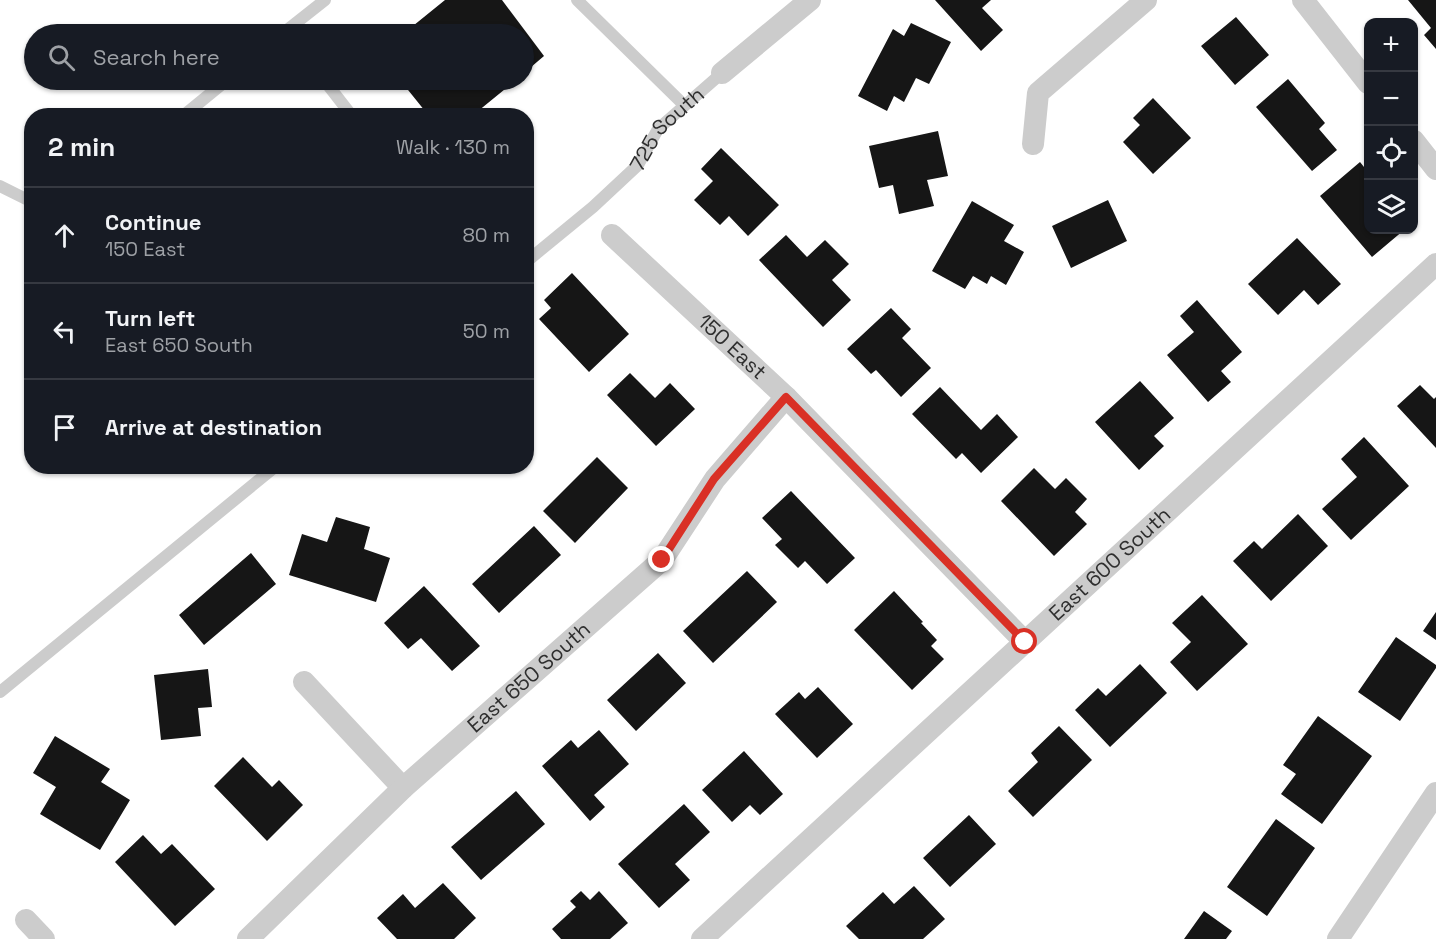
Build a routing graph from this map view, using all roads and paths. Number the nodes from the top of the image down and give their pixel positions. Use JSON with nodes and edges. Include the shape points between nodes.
{"nodes":[{"id":1,"x":325,"y":0,"type":"edge"},
{"id":2,"x":578,"y":0,"type":"edge"},
{"id":3,"x":810,"y":0,"type":"edge"},
{"id":4,"x":1146,"y":0,"type":"edge"},
{"id":5,"x":1303,"y":0,"type":"edge"},
{"id":6,"x":295,"y":24,"type":"edge"},
{"id":7,"x":722,"y":73,"type":"joint"},
{"id":8,"x":1364,"y":79,"type":"edge"},
{"id":9,"x":215,"y":90,"type":"edge"},
{"id":10,"x":332,"y":90,"type":"edge"},
{"id":11,"x":684,"y":105,"type":"junction"},
{"id":12,"x":193,"y":108,"type":"edge"},
{"id":13,"x":345,"y":108,"type":"edge"},
{"id":14,"x":1033,"y":144,"type":"dead end"},
{"id":15,"x":1418,"y":147,"type":"edge"},
{"id":16,"x":1436,"y":169,"type":"edge"},
{"id":17,"x":0,"y":186,"type":"edge"},
{"id":18,"x":24,"y":198,"type":"edge"},
{"id":19,"x":612,"y":235,"type":"dead end"},
{"id":20,"x":534,"y":255,"type":"edge"},
{"id":21,"x":1436,"y":264,"type":"edge"},
{"id":22,"x":786,"y":397,"type":"junction"},
{"id":23,"x":266,"y":474,"type":"edge"},
{"id":24,"x":1025,"y":642,"type":"junction"},
{"id":25,"x":304,"y":682,"type":"dead end"},
{"id":26,"x":0,"y":692,"type":"edge"},
{"id":27,"x":403,"y":789,"type":"junction"},
{"id":28,"x":1436,"y":793,"type":"edge"},
{"id":29,"x":26,"y":920,"type":"dead end"},
{"id":30,"x":44,"y":939,"type":"edge"},
{"id":31,"x":248,"y":939,"type":"edge"},
{"id":32,"x":702,"y":939,"type":"edge"},
{"id":33,"x":1338,"y":939,"type":"edge"}],
"edges":[{"from":1,"to":6,"type":"lane"},
{"from":2,"to":11,"type":"lane"},
{"from":3,"to":7,"type":"street","name":"725 South"},
{"from":4,"to":14,"type":"street","via":[[1038,93]]},
{"from":5,"to":8,"type":"street"},
{"from":7,"to":11,"type":"lane","name":"725 South"},
{"from":9,"to":12,"type":"lane"},
{"from":10,"to":13,"type":"lane"},
{"from":11,"to":20,"type":"lane","name":"725 South","via":[[658,129],[638,165]]},
{"from":15,"to":16,"type":"street"},
{"from":17,"to":18,"type":"lane"},
{"from":19,"to":22,"type":"street","name":"150 East"},
{"from":21,"to":24,"type":"street","name":"East 600 South"},
{"from":22,"to":24,"type":"street","name":"150 East"},
{"from":22,"to":27,"type":"street","name":"East 650 South","via":[[714,479],[662,560]]},
{"from":23,"to":26,"type":"lane"},
{"from":24,"to":32,"type":"street","name":"East 600 South"},
{"from":25,"to":27,"type":"street"},
{"from":27,"to":31,"type":"street","name":"East 650 South"},
{"from":28,"to":33,"type":"street"},
{"from":29,"to":30,"type":"street"}]}
